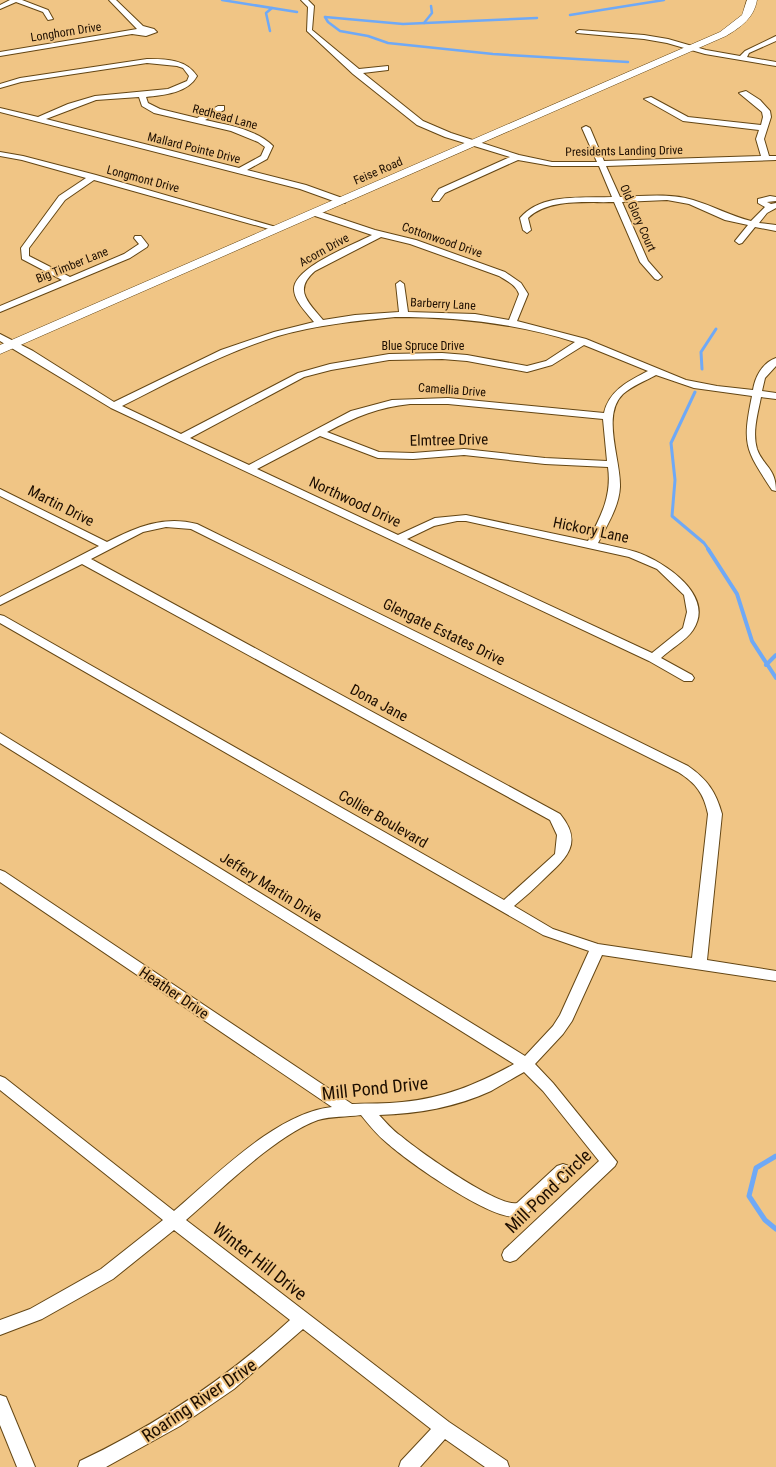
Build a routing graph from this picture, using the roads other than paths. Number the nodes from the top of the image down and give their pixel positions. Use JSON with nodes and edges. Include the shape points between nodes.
{"nodes":[{"id":1,"x":16,"y":0,"type":"edge"},
{"id":2,"x":112,"y":0,"type":"edge"},
{"id":3,"x":304,"y":0,"type":"edge"},
{"id":4,"x":752,"y":0,"type":"edge"},
{"id":5,"x":0,"y":7,"type":"edge"},
{"id":6,"x":50,"y":19,"type":"dead end"},
{"id":7,"x":579,"y":32,"type":"dead end"},
{"id":8,"x":776,"y":38,"type":"edge"},
{"id":9,"x":691,"y":48,"type":"junction"},
{"id":10,"x":0,"y":54,"type":"edge"},
{"id":11,"x":741,"y":59,"type":"junction"},
{"id":12,"x":776,"y":64,"type":"edge"},
{"id":13,"x":385,"y":68,"type":"dead end"},
{"id":14,"x":356,"y":72,"type":"junction"},
{"id":15,"x":0,"y":86,"type":"edge"},
{"id":16,"x":743,"y":93,"type":"dead end"},
{"id":17,"x":142,"y":94,"type":"junction"},
{"id":18,"x":648,"y":99,"type":"dead end"},
{"id":19,"x":221,"y":108,"type":"dead end"},
{"id":20,"x":0,"y":110,"type":"edge"},
{"id":21,"x":39,"y":120,"type":"junction"},
{"id":22,"x":196,"y":120,"type":"junction"},
{"id":23,"x":586,"y":128,"type":"dead end"},
{"id":24,"x":763,"y":128,"type":"junction"},
{"id":25,"x":475,"y":144,"type":"junction"},
{"id":26,"x":0,"y":154,"type":"edge"},
{"id":27,"x":516,"y":157,"type":"junction"},
{"id":28,"x":766,"y":158,"type":"junction"},
{"id":29,"x":776,"y":158,"type":"edge"},
{"id":30,"x":600,"y":164,"type":"junction"},
{"id":31,"x":240,"y":171,"type":"junction"},
{"id":32,"x":93,"y":178,"type":"junction"},
{"id":33,"x":436,"y":199,"type":"dead end"},
{"id":34,"x":616,"y":199,"type":"junction"},
{"id":35,"x":776,"y":199,"type":"edge"},
{"id":36,"x":342,"y":202,"type":"junction"},
{"id":37,"x":773,"y":206,"type":"edge"},
{"id":38,"x":315,"y":213,"type":"junction"},
{"id":39,"x":752,"y":224,"type":"junction"},
{"id":40,"x":279,"y":228,"type":"junction"},
{"id":41,"x":776,"y":228,"type":"edge"},
{"id":42,"x":527,"y":230,"type":"dead end"},
{"id":43,"x":380,"y":234,"type":"junction"},
{"id":44,"x":138,"y":238,"type":"dead end"},
{"id":45,"x":739,"y":241,"type":"dead end"},
{"id":46,"x":658,"y":277,"type":"dead end"},
{"id":47,"x":70,"y":280,"type":"junction"},
{"id":48,"x":400,"y":284,"type":"dead end"},
{"id":49,"x":0,"y":309,"type":"edge"},
{"id":50,"x":404,"y":314,"type":"junction"},
{"id":51,"x":512,"y":322,"type":"junction"},
{"id":52,"x":320,"y":323,"type":"junction"},
{"id":53,"x":0,"y":336,"type":"edge"},
{"id":54,"x":583,"y":341,"type":"junction"},
{"id":55,"x":14,"y":344,"type":"junction"},
{"id":56,"x":0,"y":350,"type":"edge"},
{"id":57,"x":776,"y":361,"type":"edge"},
{"id":58,"x":654,"y":372,"type":"junction"},
{"id":59,"x":757,"y":394,"type":"junction"},
{"id":60,"x":776,"y":396,"type":"edge"},
{"id":61,"x":114,"y":406,"type":"junction"},
{"id":62,"x":607,"y":416,"type":"junction"},
{"id":63,"x":320,"y":432,"type":"junction"},
{"id":64,"x":181,"y":438,"type":"junction"},
{"id":65,"x":613,"y":464,"type":"junction"},
{"id":66,"x":250,"y":468,"type":"junction"},
{"id":67,"x":772,"y":476,"type":"edge"},
{"id":68,"x":776,"y":488,"type":"edge"},
{"id":69,"x":0,"y":492,"type":"edge"},
{"id":70,"x":398,"y":539,"type":"junction"},
{"id":71,"x":592,"y":545,"type":"junction"},
{"id":72,"x":109,"y":547,"type":"junction"},
{"id":73,"x":84,"y":560,"type":"junction"},
{"id":74,"x":0,"y":602,"type":"edge"},
{"id":75,"x":0,"y":618,"type":"edge"},
{"id":76,"x":653,"y":658,"type":"junction"},
{"id":77,"x":688,"y":678,"type":"dead end"},
{"id":78,"x":0,"y":737,"type":"edge"},
{"id":79,"x":0,"y":876,"type":"edge"},
{"id":80,"x":505,"y":907,"type":"junction"},
{"id":81,"x":597,"y":949,"type":"junction"},
{"id":82,"x":699,"y":964,"type":"junction"},
{"id":83,"x":776,"y":976,"type":"edge"},
{"id":84,"x":526,"y":1064,"type":"junction"},
{"id":85,"x":0,"y":1082,"type":"edge"},
{"id":86,"x":356,"y":1110,"type":"junction"},
{"id":87,"x":564,"y":1170,"type":"dead end"},
{"id":88,"x":175,"y":1220,"type":"junction"},
{"id":89,"x":510,"y":1255,"type":"dead end"},
{"id":90,"x":302,"y":1319,"type":"junction"},
{"id":91,"x":0,"y":1328,"type":"edge"},
{"id":92,"x":0,"y":1402,"type":"edge"},
{"id":93,"x":443,"y":1428,"type":"junction"},
{"id":94,"x":26,"y":1467,"type":"edge"},
{"id":95,"x":87,"y":1467,"type":"edge"},
{"id":96,"x":408,"y":1467,"type":"edge"},
{"id":97,"x":500,"y":1467,"type":"edge"}],
"edges":[{"from":1,"to":5,"type":"street"},
{"from":1,"to":6,"type":"street","via":[[46,11]]},
{"from":2,"to":10,"type":"street","name":"Longhorn Drive","via":[[138,30]]},
{"from":3,"to":14,"type":"street","name":"Presidents Landing Drive","via":[[311,6],[309,30]]},
{"from":4,"to":9,"type":"main road","name":"Feise Road","via":[[750,10],[738,25]]},
{"from":7,"to":9,"type":"street","via":[[644,37]]},
{"from":8,"to":11,"type":"street","via":[[747,52]]},
{"from":9,"to":11,"type":"street"},
{"from":9,"to":25,"type":"main road","name":"Feise Road"},
{"from":11,"to":12,"type":"street"},
{"from":13,"to":14,"type":"street"},
{"from":14,"to":25,"type":"street","name":"Presidents Landing Drive","via":[[420,123]]},
{"from":15,"to":17,"type":"street","via":[[20,80],[147,61],[170,60],[192,72],[190,82],[174,90]]},
{"from":16,"to":24,"type":"street","via":[[766,111]]},
{"from":17,"to":21,"type":"street","via":[[78,102]]},
{"from":17,"to":22,"type":"street","name":"Redhead Lane","via":[[145,104],[157,111]]},
{"from":18,"to":24,"type":"street","via":[[686,119],[683,124],[686,127],[705,122]]},
{"from":19,"to":22,"type":"street"},
{"from":20,"to":21,"type":"street","name":"Mallard Pointe Drive"},
{"from":21,"to":31,"type":"street","name":"Mallard Pointe Drive"},
{"from":22,"to":31,"type":"street","name":"Redhead Lane","via":[[258,137],[269,146],[264,157]]},
{"from":23,"to":30,"type":"street","name":"Old Glory Court"},
{"from":24,"to":28,"type":"street","via":[[761,145]]},
{"from":25,"to":27,"type":"street","name":"Presidents Landing Drive"},
{"from":25,"to":36,"type":"main road","name":"Feise Road"},
{"from":26,"to":32,"type":"street","name":"Longmont Drive"},
{"from":27,"to":30,"type":"street","name":"Presidents Landing Drive","via":[[552,164]]},
{"from":27,"to":33,"type":"street","via":[[442,191]]},
{"from":28,"to":29,"type":"street","name":"Presidents Landing Drive"},
{"from":28,"to":30,"type":"street","name":"Presidents Landing Drive"},
{"from":30,"to":34,"type":"street","name":"Old Glory Court"},
{"from":31,"to":36,"type":"street","name":"Mallard Pointe Drive","via":[[303,187]]},
{"from":32,"to":40,"type":"street","name":"Longmont Drive"},
{"from":32,"to":47,"type":"street","via":[[62,198],[25,248],[25,256],[42,268]]},
{"from":34,"to":39,"type":"street","via":[[676,199]]},
{"from":34,"to":42,"type":"street","via":[[546,204],[524,218]]},
{"from":34,"to":46,"type":"street","name":"Old Glory Court","via":[[644,262]]},
{"from":35,"to":37,"type":"street","via":[[761,201]]},
{"from":36,"to":38,"type":"main road","name":"Feise Road"},
{"from":37,"to":39,"type":"street"},
{"from":38,"to":40,"type":"main road","name":"Feise Road"},
{"from":38,"to":43,"type":"street","name":"Cottonwood Drive"},
{"from":39,"to":41,"type":"street"},
{"from":39,"to":45,"type":"street"},
{"from":40,"to":55,"type":"main road","name":"Feise Road"},
{"from":43,"to":51,"type":"street","name":"Cottonwood Drive","via":[[413,242],[516,282],[524,292],[524,298]]},
{"from":43,"to":52,"type":"street","name":"Acorn Drive","via":[[302,276],[298,292]]},
{"from":44,"to":47,"type":"street","name":"Big Timber Lane","via":[[143,242],[142,247]]},
{"from":47,"to":49,"type":"street","name":"Big Timber Lane"},
{"from":48,"to":50,"type":"street"},
{"from":50,"to":51,"type":"street","name":"Barberry Lane"},
{"from":50,"to":52,"type":"street","name":"Barberry Lane"},
{"from":51,"to":54,"type":"street","name":"Barberry Lane"},
{"from":52,"to":61,"type":"street","name":"Barberry Lane","via":[[221,354]]},
{"from":53,"to":55,"type":"street","name":"Northwood Drive"},
{"from":54,"to":58,"type":"street","name":"Barberry Lane"},
{"from":54,"to":64,"type":"street","name":"Blue Spruce Drive","via":[[538,367],[442,356],[389,356],[330,367],[300,375]]},
{"from":55,"to":56,"type":"main road","name":"Feise Road"},
{"from":55,"to":61,"type":"street","name":"Northwood Drive"},
{"from":57,"to":59,"type":"street","via":[[760,378]]},
{"from":58,"to":59,"type":"street","name":"Barberry Lane","via":[[702,386]]},
{"from":58,"to":62,"type":"street","via":[[620,392],[613,399]]},
{"from":59,"to":60,"type":"street","name":"Barberry Lane"},
{"from":59,"to":67,"type":"street","via":[[750,429],[752,449]]},
{"from":61,"to":64,"type":"street","name":"Northwood Drive"},
{"from":62,"to":63,"type":"street","name":"Camellia Drive","via":[[418,399],[372,406]]},
{"from":62,"to":65,"type":"street"},
{"from":63,"to":65,"type":"street","name":"Elmtree Drive","via":[[378,455],[464,452]]},
{"from":63,"to":66,"type":"street","name":"Camellia Drive"},
{"from":64,"to":66,"type":"street","name":"Northwood Drive"},
{"from":65,"to":71,"type":"street","via":[[615,485],[611,506]]},
{"from":66,"to":70,"type":"street","name":"Northwood Drive"},
{"from":67,"to":68,"type":"street"},
{"from":69,"to":72,"type":"street","name":"Martin Drive"},
{"from":70,"to":71,"type":"street","name":"Hickory Lane","via":[[426,523],[456,517]]},
{"from":70,"to":76,"type":"street","name":"Northwood Drive"},
{"from":71,"to":76,"type":"street","name":"Hickory Lane","via":[[632,554],[661,567],[689,594],[693,612],[688,629]]},
{"from":72,"to":73,"type":"street","name":"Glengate Estates Drive"},
{"from":72,"to":82,"type":"street","name":"Glengate Estates Drive","via":[[139,530],[159,525],[194,526],[700,780],[711,796],[715,814]]},
{"from":73,"to":74,"type":"street","name":"Glengate Estates Drive"},
{"from":73,"to":80,"type":"street","name":"Dona Jane","via":[[555,817],[564,831],[560,856]]},
{"from":75,"to":80,"type":"street","name":"Collier Boulevard"},
{"from":76,"to":77,"type":"street","name":"Northwood Drive"},
{"from":78,"to":84,"type":"street","name":"Jeffery Martin Drive"},
{"from":79,"to":86,"type":"street","name":"Heather Drive"},
{"from":80,"to":81,"type":"street","name":"Collier Boulevard","via":[[548,932]]},
{"from":81,"to":82,"type":"street","name":"Collier Boulevard"},
{"from":81,"to":84,"type":"street","name":"Mill Pond Drive","via":[[568,1017]]},
{"from":82,"to":83,"type":"street","name":"Collier Boulevard"},
{"from":84,"to":86,"type":"street","name":"Mill Pond Drive","via":[[474,1092],[410,1107]]},
{"from":84,"to":89,"type":"street","name":"Mill Pond Circle","via":[[609,1162]]},
{"from":85,"to":88,"type":"street","name":"Winter Hill Drive"},
{"from":86,"to":87,"type":"street","name":"Heather Drive","via":[[459,1186],[506,1209],[516,1211],[523,1207]]},
{"from":86,"to":88,"type":"street","name":"Mill Pond Drive","via":[[318,1114],[290,1126]]},
{"from":88,"to":90,"type":"street","name":"Winter Hill Drive"},
{"from":88,"to":91,"type":"street","name":"Mill Pond Drive","via":[[107,1274],[36,1314]]},
{"from":90,"to":93,"type":"street","name":"Winter Hill Drive"},
{"from":90,"to":95,"type":"street","name":"Roaring River Drive","via":[[268,1353],[221,1390],[149,1435]]},
{"from":92,"to":94,"type":"street"},
{"from":93,"to":96,"type":"street"},
{"from":93,"to":97,"type":"street","name":"Winter Hill Drive"}]}
